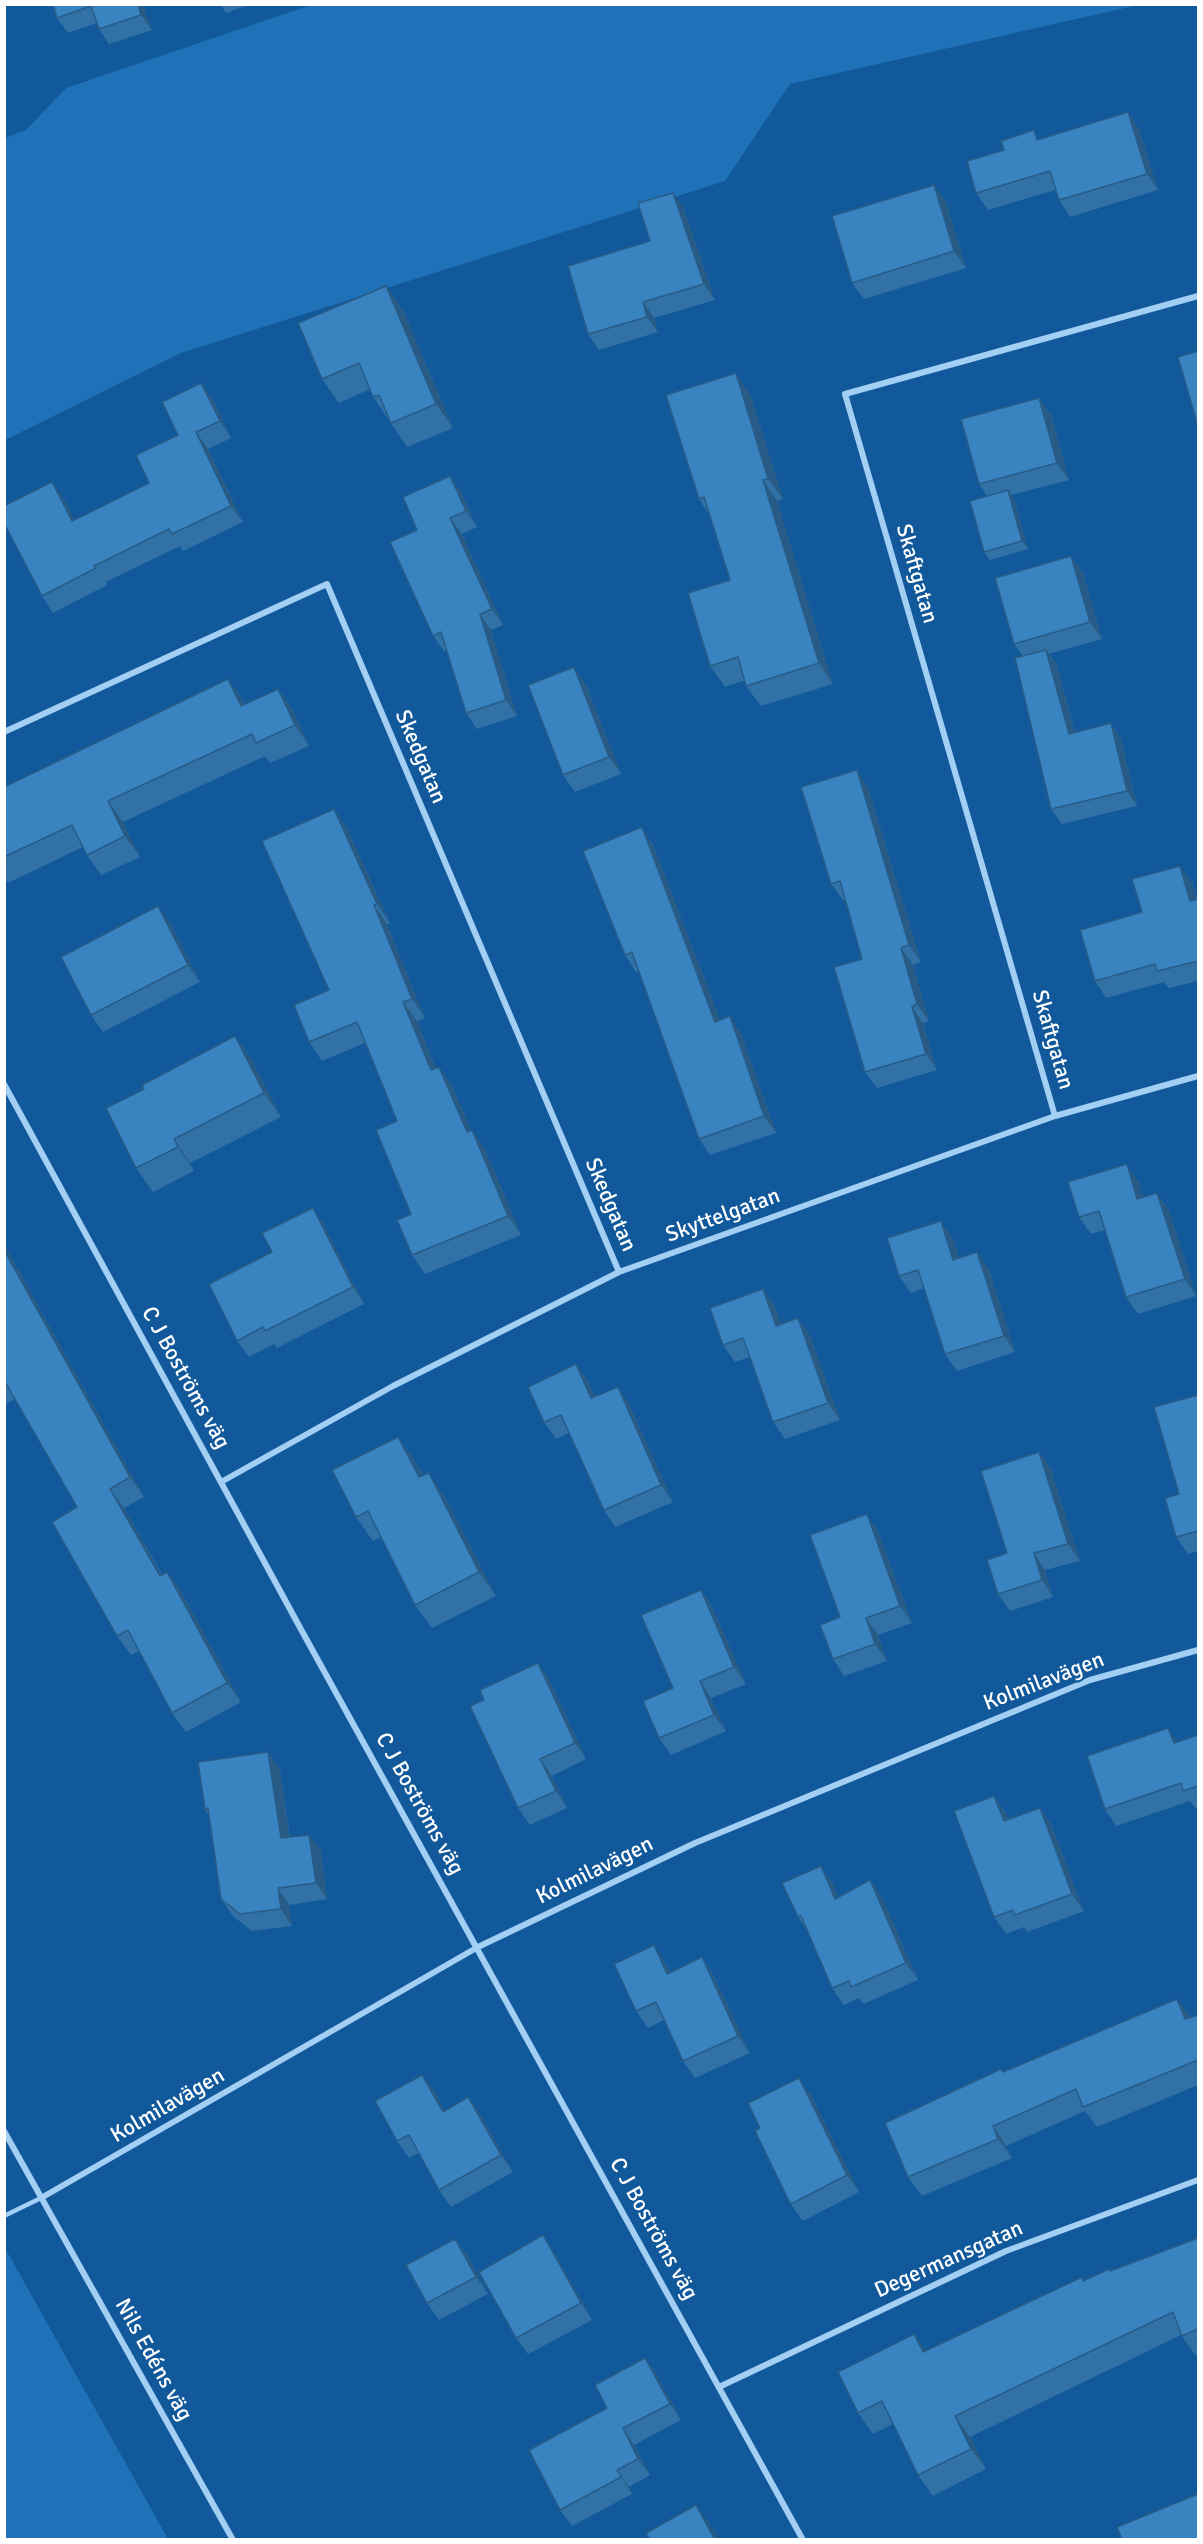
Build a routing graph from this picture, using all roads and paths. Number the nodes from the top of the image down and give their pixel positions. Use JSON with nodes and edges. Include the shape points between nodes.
{"nodes":[{"id":1,"x":1198,"y":296,"type":"edge"},
{"id":2,"x":4,"y":732,"type":"edge"},
{"id":3,"x":1198,"y":1076,"type":"edge"},
{"id":4,"x":4,"y":1084,"type":"edge"},
{"id":5,"x":1055,"y":1116,"type":"junction"},
{"id":6,"x":619,"y":1272,"type":"junction"},
{"id":7,"x":221,"y":1482,"type":"junction"},
{"id":8,"x":1198,"y":1650,"type":"edge"},
{"id":9,"x":478,"y":1947,"type":"junction"},
{"id":10,"x":4,"y":2131,"type":"edge"},
{"id":11,"x":1198,"y":2180,"type":"edge"},
{"id":12,"x":41,"y":2198,"type":"junction"},
{"id":13,"x":4,"y":2216,"type":"edge"},
{"id":14,"x":719,"y":2387,"type":"junction"},
{"id":15,"x":233,"y":2540,"type":"edge"},
{"id":16,"x":803,"y":2540,"type":"edge"}],
"edges":[{"from":1,"to":5,"type":"street","name":"Skaftgatan","via":[[845,394]]},
{"from":2,"to":6,"type":"street","name":"Skedgatan","via":[[327,584]]},
{"from":3,"to":5,"type":"street","name":"Skyttelgatan"},
{"from":4,"to":7,"type":"street","name":"C J Boströms väg"},
{"from":5,"to":6,"type":"street","name":"Skyttelgatan"},
{"from":6,"to":7,"type":"street","name":"Skyttelgatan","via":[[393,1386]]},
{"from":7,"to":9,"type":"street","name":"C J Boströms väg"},
{"from":8,"to":9,"type":"street","name":"Kolmilavägen","via":[[1090,1680],[695,1843]]},
{"from":9,"to":12,"type":"street","name":"Kolmilavägen"},
{"from":9,"to":14,"type":"street","name":"C J Boströms väg"},
{"from":10,"to":12,"type":"street","name":"Nils Edéns väg"},
{"from":11,"to":14,"type":"street","name":"Degermansgatan","via":[[1006,2251]]},
{"from":12,"to":13,"type":"lane"},
{"from":12,"to":15,"type":"street","name":"Nils Edéns väg"},
{"from":14,"to":16,"type":"street","name":"C J Boströms väg"}]}
